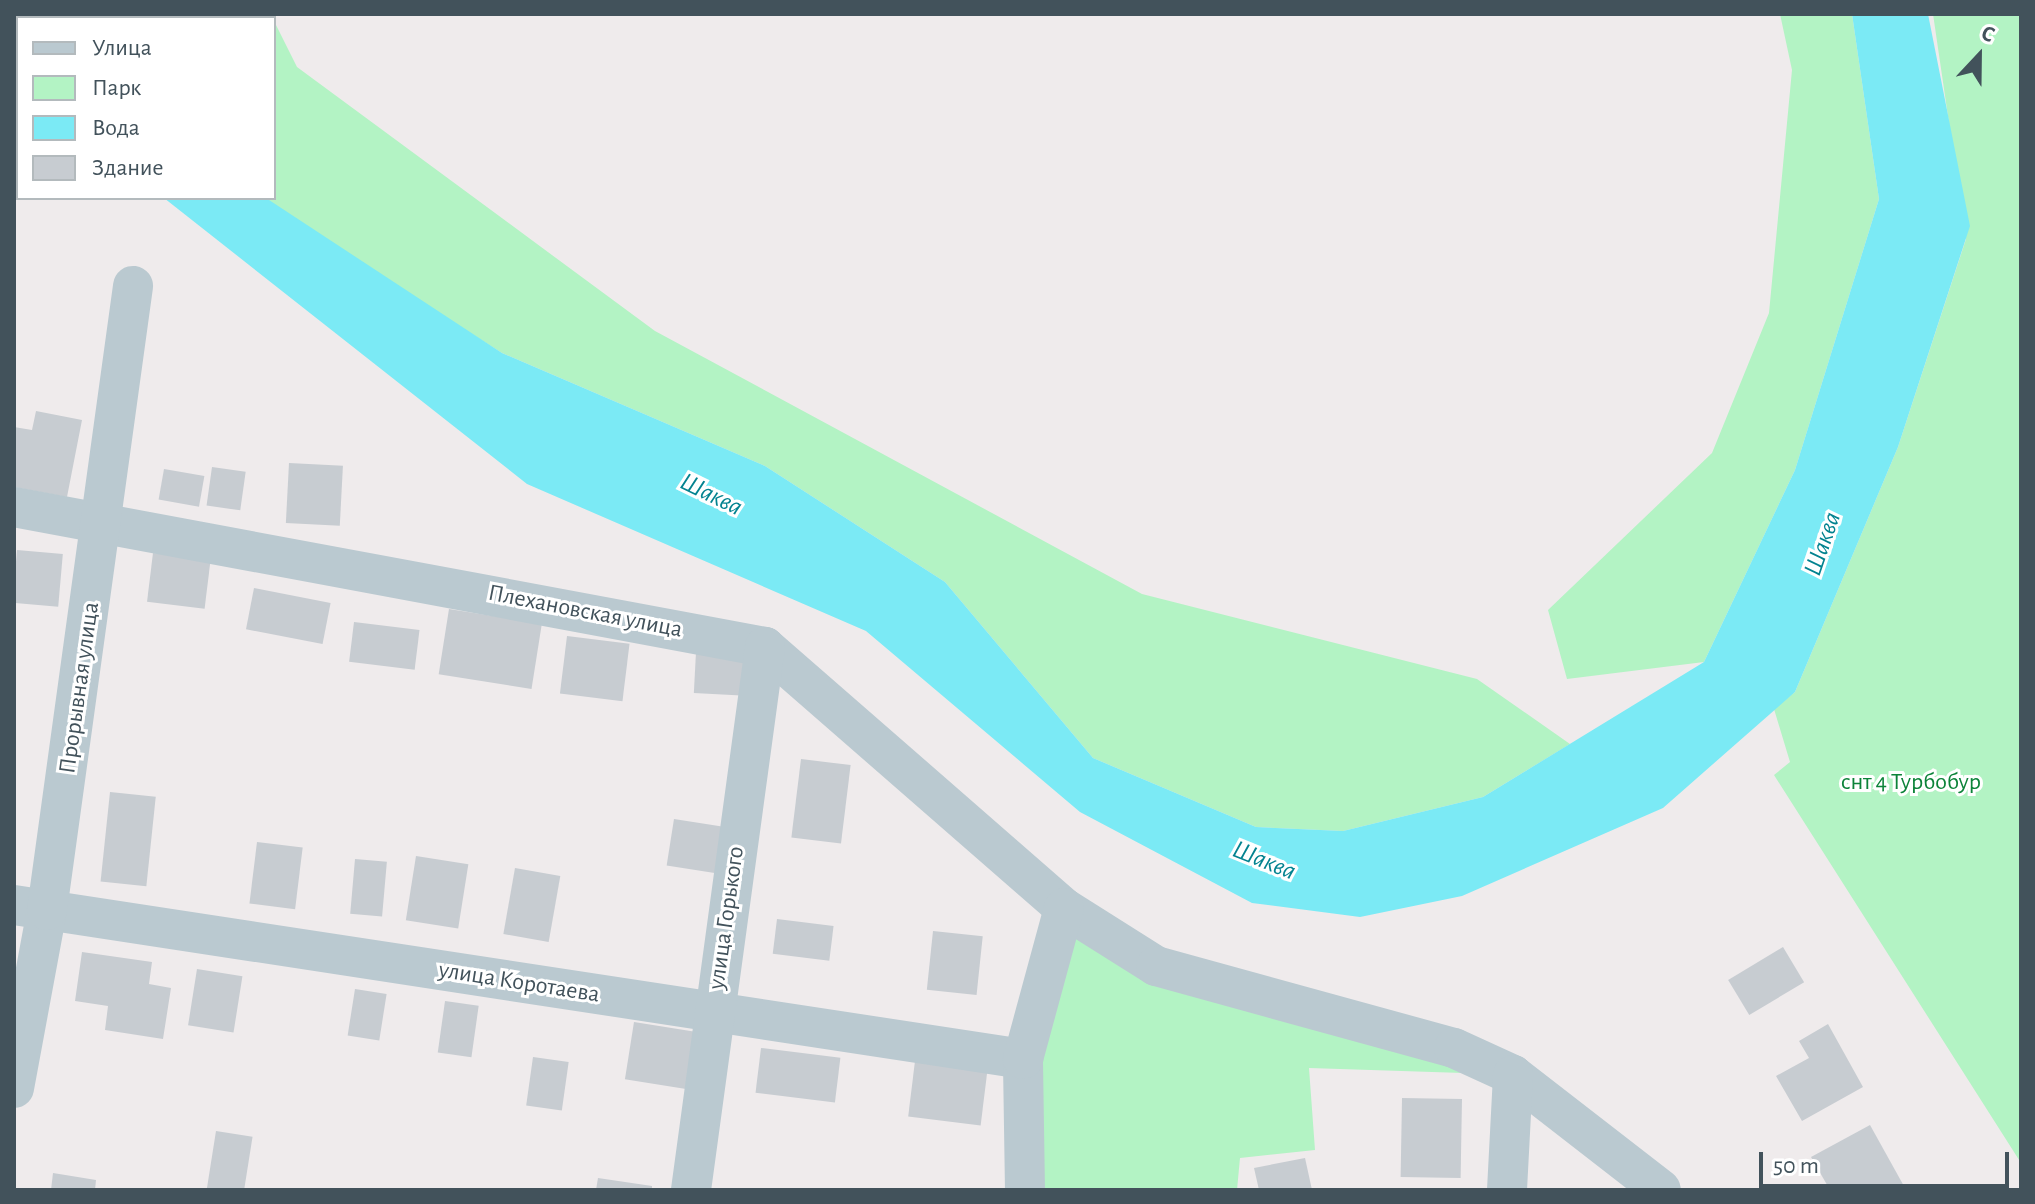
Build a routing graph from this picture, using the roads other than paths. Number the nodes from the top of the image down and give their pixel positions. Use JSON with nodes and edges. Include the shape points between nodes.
{"nodes":[{"id":1,"x":133,"y":286,"type":"dead end"},
{"id":2,"x":14,"y":507,"type":"edge"},
{"id":3,"x":105,"y":519,"type":"junction"},
{"id":4,"x":765,"y":647,"type":"junction"},
{"id":5,"x":31,"y":908,"type":"edge"},
{"id":6,"x":1064,"y":908,"type":"junction"},
{"id":7,"x":714,"y":1013,"type":"junction"},
{"id":8,"x":1023,"y":1059,"type":"junction"},
{"id":9,"x":1513,"y":1075,"type":"junction"},
{"id":10,"x":14,"y":1088,"type":"edge"},
{"id":11,"x":691,"y":1190,"type":"edge"},
{"id":12,"x":1025,"y":1190,"type":"edge"},
{"id":13,"x":1507,"y":1190,"type":"edge"},
{"id":14,"x":1661,"y":1190,"type":"edge"}],
"edges":[{"from":1,"to":3,"type":"street","name":"Прорывная улица"},
{"from":2,"to":3,"type":"street","name":"Плехановская улица"},
{"from":3,"to":4,"type":"street","name":"Плехановская улица"},
{"from":3,"to":5,"type":"street","name":"Прорывная улица"},
{"from":4,"to":6,"type":"street"},
{"from":4,"to":7,"type":"street","name":"улица Горького"},
{"from":5,"to":7,"type":"street","name":"улица Коротаева"},
{"from":5,"to":10,"type":"street","name":"Прорывная улица"},
{"from":6,"to":8,"type":"street"},
{"from":6,"to":9,"type":"street","via":[[1156,966],[1454,1048]]},
{"from":7,"to":8,"type":"street","name":"улица Коротаева"},
{"from":7,"to":11,"type":"street","name":"улица Горького"},
{"from":8,"to":12,"type":"street"},
{"from":9,"to":13,"type":"street"},
{"from":9,"to":14,"type":"street"}]}
